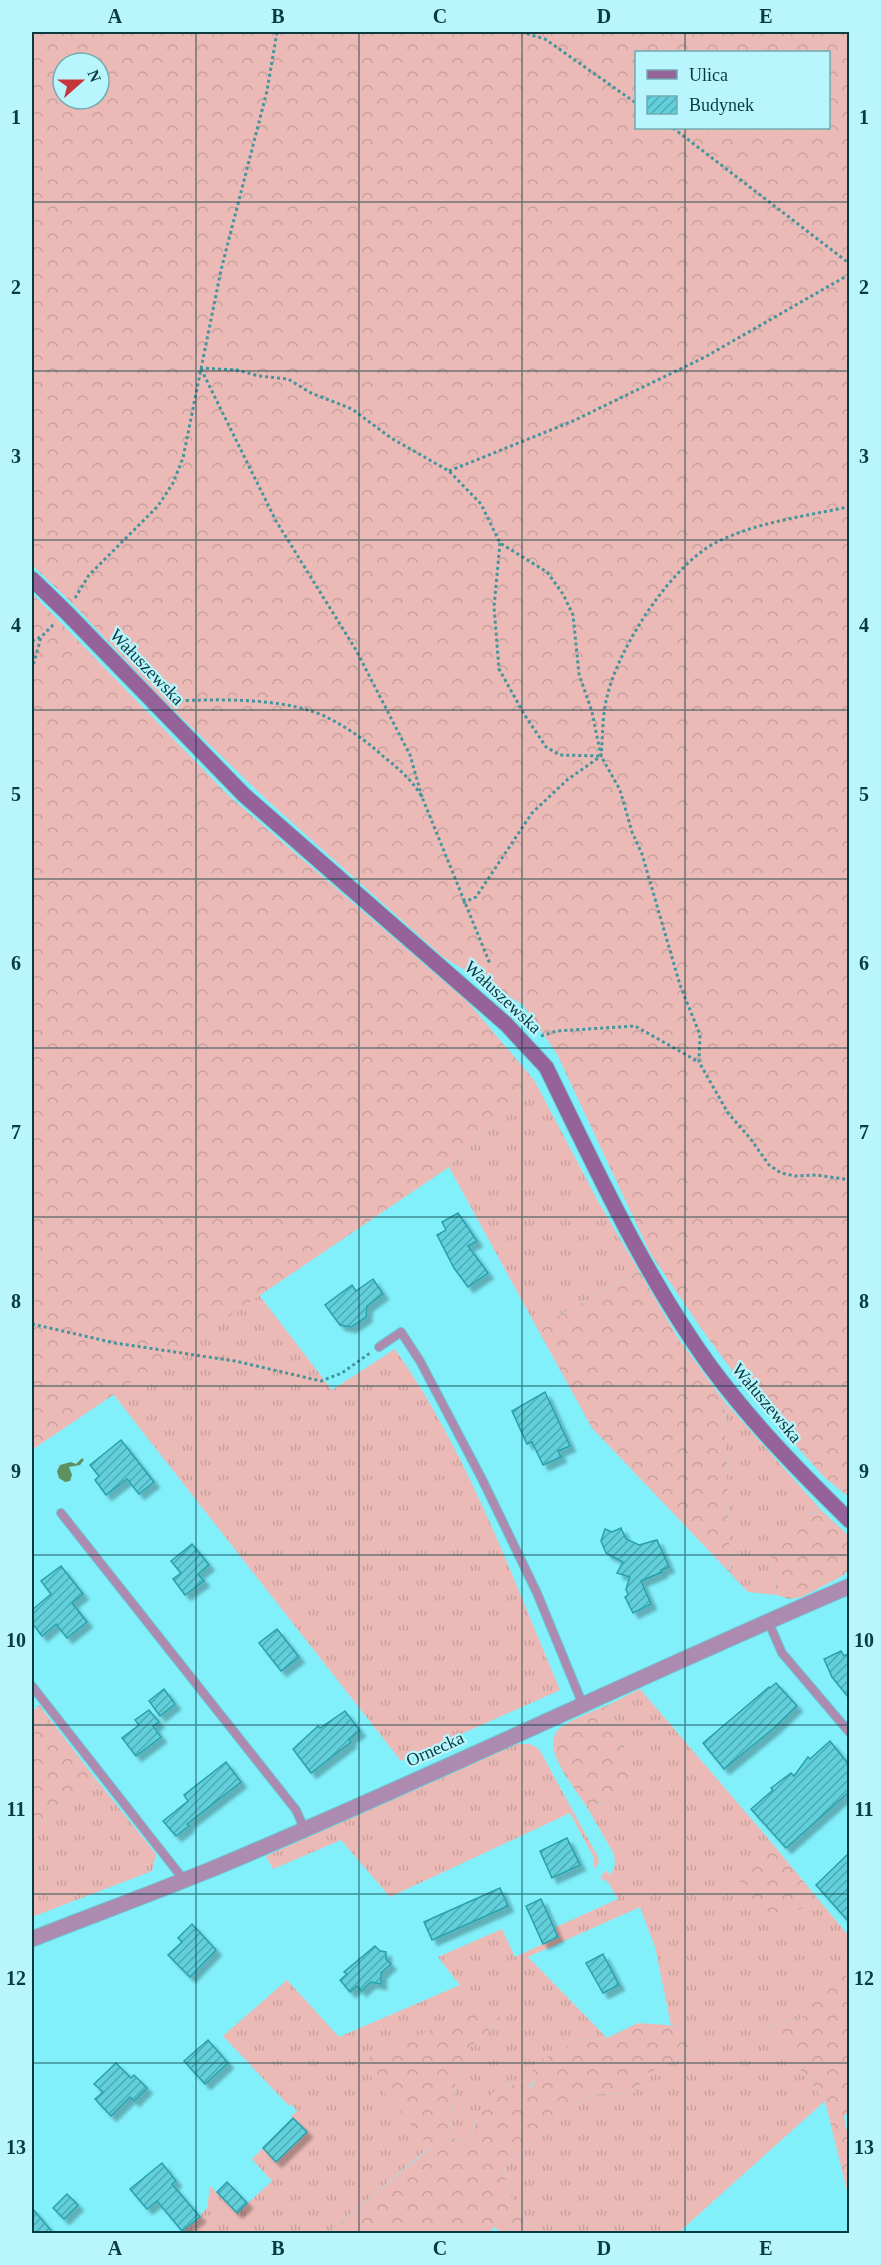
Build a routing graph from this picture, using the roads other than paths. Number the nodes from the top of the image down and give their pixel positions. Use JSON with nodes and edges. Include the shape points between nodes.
{"nodes":[{"id":1,"x":32,"y":579,"type":"edge"},
{"id":2,"x":379,"y":1347,"type":"road end"},
{"id":3,"x":61,"y":1513,"type":"dead end"},
{"id":4,"x":849,"y":1521,"type":"edge"},
{"id":5,"x":849,"y":1586,"type":"edge"},
{"id":6,"x":768,"y":1621,"type":"junction"},
{"id":7,"x":32,"y":1686,"type":"edge"},
{"id":8,"x":583,"y":1705,"type":"junction"},
{"id":9,"x":849,"y":1734,"type":"edge"},
{"id":10,"x":304,"y":1828,"type":"junction"},
{"id":11,"x":184,"y":1880,"type":"junction"},
{"id":12,"x":32,"y":1939,"type":"edge"}],
"edges":[{"from":1,"to":4,"type":"street","name":"Wałuszewska","via":[[244,795],[477,998],[534,1053],[546,1067],[651,1275],[710,1365],[774,1446]]},
{"from":2,"to":8,"type":"lane","via":[[401,1332],[420,1361],[537,1593]]},
{"from":3,"to":10,"type":"lane","via":[[296,1810]]},
{"from":5,"to":6,"type":"street","name":"Ornecka"},
{"from":6,"to":8,"type":"street","name":"Ornecka"},
{"from":6,"to":9,"type":"lane","via":[[782,1653]]},
{"from":7,"to":11,"type":"lane"},
{"from":8,"to":10,"type":"street","name":"Ornecka"},
{"from":10,"to":11,"type":"street","name":"Ornecka"},
{"from":11,"to":12,"type":"street","name":"Ornecka"}]}
